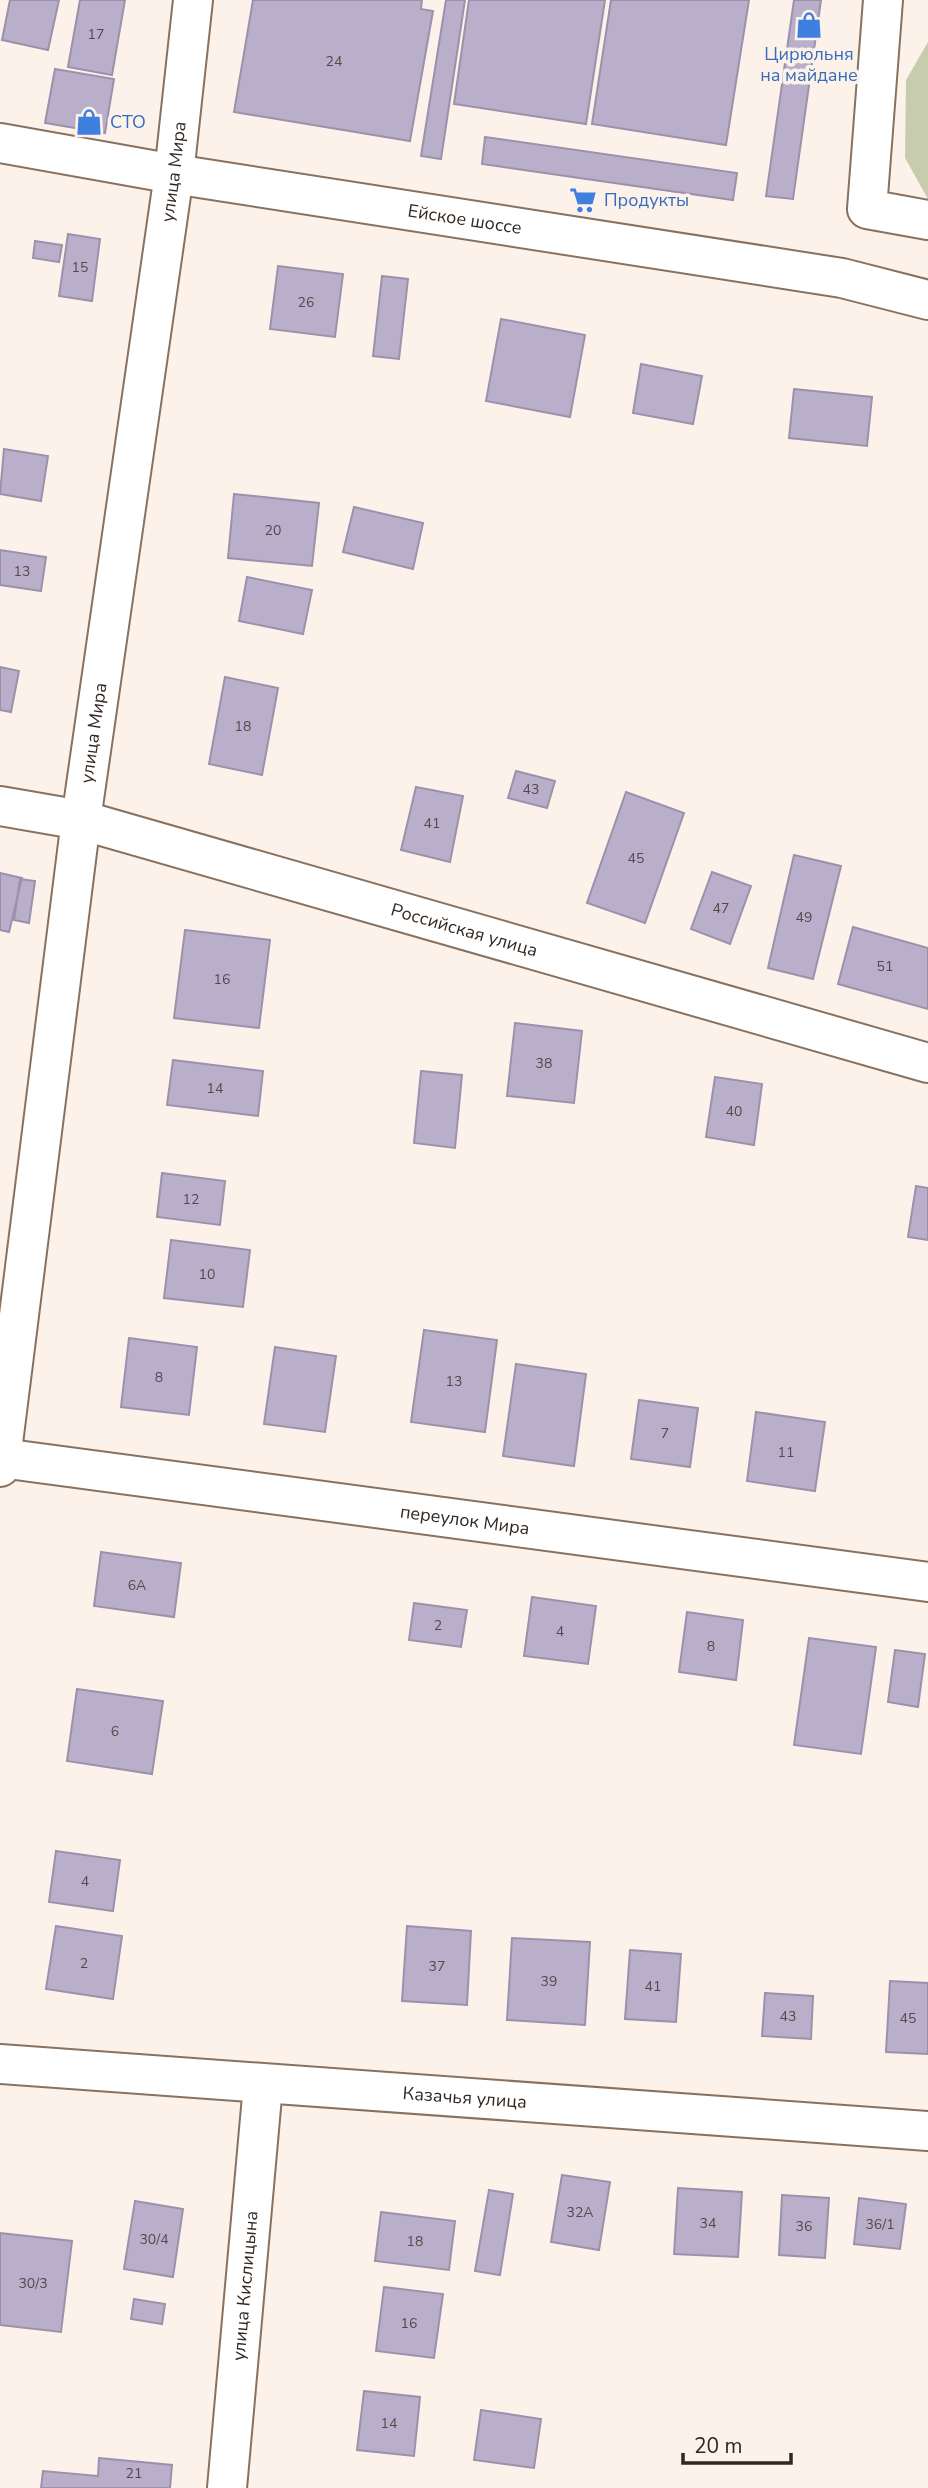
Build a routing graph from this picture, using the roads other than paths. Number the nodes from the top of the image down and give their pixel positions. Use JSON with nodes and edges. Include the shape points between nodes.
{"nodes":[{"id":1,"x":193,"y":0,"type":"edge"},
{"id":2,"x":883,"y":0,"type":"edge"},
{"id":3,"x":0,"y":143,"type":"edge"},
{"id":4,"x":174,"y":174,"type":"junction"},
{"id":5,"x":928,"y":220,"type":"edge"},
{"id":6,"x":928,"y":300,"type":"edge"},
{"id":7,"x":0,"y":806,"type":"edge"},
{"id":8,"x":80,"y":820,"type":"junction"},
{"id":9,"x":928,"y":1063,"type":"edge"},
{"id":10,"x":1,"y":1462,"type":"edge"},
{"id":11,"x":928,"y":1582,"type":"edge"},
{"id":12,"x":0,"y":2064,"type":"edge"},
{"id":13,"x":263,"y":2085,"type":"junction"},
{"id":14,"x":928,"y":2130,"type":"edge"},
{"id":15,"x":227,"y":2488,"type":"edge"}],
"edges":[{"from":1,"to":4,"type":"street","name":"улица Мира"},
{"from":2,"to":5,"type":"street","via":[[867,209]]},
{"from":3,"to":4,"type":"street","name":"Ейское шоссе"},
{"from":4,"to":6,"type":"street","name":"Ейское шоссе","via":[[842,278]]},
{"from":4,"to":8,"type":"street","name":"улица Мира"},
{"from":7,"to":8,"type":"street","name":"Российская улица"},
{"from":8,"to":9,"type":"street","name":"Российская улица"},
{"from":8,"to":10,"type":"street","name":"улица Мира"},
{"from":10,"to":11,"type":"street","name":"переулок Мира"},
{"from":12,"to":13,"type":"street","name":"Казачья улица"},
{"from":13,"to":14,"type":"street","name":"Казачья улица"},
{"from":13,"to":15,"type":"street","name":"улица Кислицына"}]}
